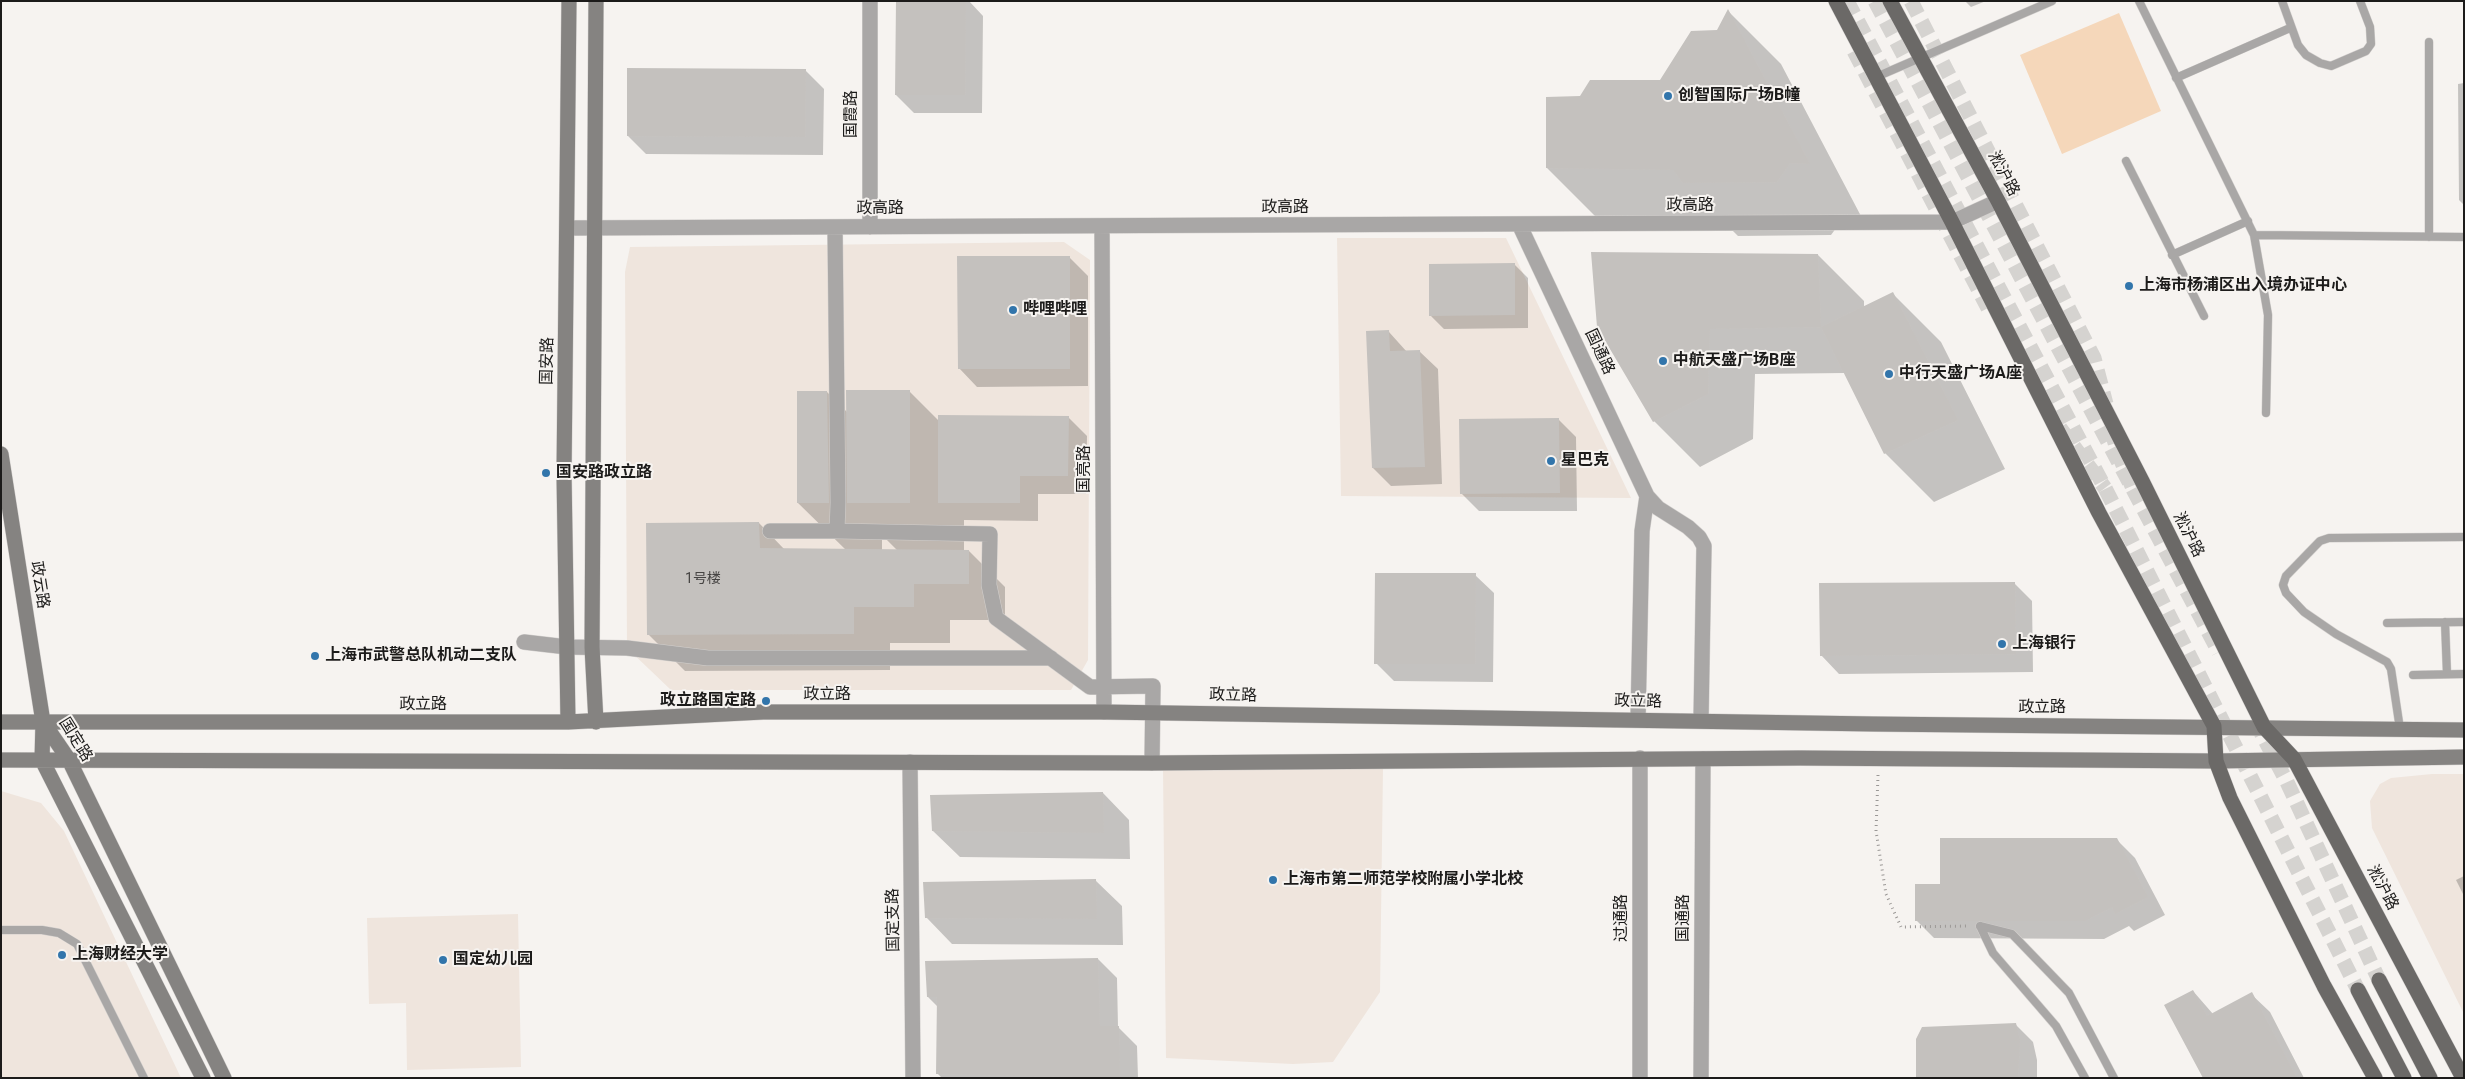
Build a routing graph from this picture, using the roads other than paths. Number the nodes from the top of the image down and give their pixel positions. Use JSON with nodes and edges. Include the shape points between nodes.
{"nodes":[{"id":1,"x":569,"y":1,"type":"edge"},
{"id":2,"x":596,"y":1,"type":"edge"},
{"id":3,"x":870,"y":1,"type":"edge"},
{"id":4,"x":1836,"y":1,"type":"edge"},
{"id":5,"x":1890,"y":1,"type":"edge"},
{"id":6,"x":2052,"y":1,"type":"edge"},
{"id":7,"x":2282,"y":1,"type":"edge"},
{"id":8,"x":2360,"y":1,"type":"edge"},
{"id":9,"x":2141,"y":2,"type":"edge"},
{"id":10,"x":2290,"y":28,"type":"junction"},
{"id":11,"x":2429,"y":42,"type":"dead end"},
{"id":12,"x":1920,"y":58,"type":"junction"},
{"id":13,"x":1876,"y":77,"type":"junction"},
{"id":14,"x":2176,"y":78,"type":"junction"},
{"id":15,"x":2126,"y":161,"type":"dead end"},
{"id":16,"x":1998,"y":201,"type":"junction"},
{"id":17,"x":2248,"y":221,"type":"junction"},
{"id":18,"x":1952,"y":222,"type":"junction"},
{"id":19,"x":1519,"y":224,"type":"junction"},
{"id":20,"x":1102,"y":226,"type":"junction"},
{"id":21,"x":835,"y":227,"type":"junction"},
{"id":22,"x":870,"y":227,"type":"junction"},
{"id":23,"x":568,"y":228,"type":"junction"},
{"id":24,"x":595,"y":228,"type":"junction"},
{"id":25,"x":2254,"y":235,"type":"junction"},
{"id":26,"x":2429,"y":237,"type":"junction"},
{"id":27,"x":2464,"y":237,"type":"edge"},
{"id":28,"x":2172,"y":256,"type":"junction"},
{"id":29,"x":2204,"y":316,"type":"dead end"},
{"id":30,"x":2266,"y":413,"type":"dead end"},
{"id":31,"x":1,"y":454,"type":"edge"},
{"id":32,"x":1648,"y":496,"type":"junction"},
{"id":33,"x":770,"y":531,"type":"dead end"},
{"id":34,"x":836,"y":531,"type":"junction"},
{"id":35,"x":2464,"y":537,"type":"edge"},
{"id":36,"x":2446,"y":622,"type":"junction"},
{"id":37,"x":2464,"y":622,"type":"edge"},
{"id":38,"x":2387,"y":623,"type":"dead end"},
{"id":39,"x":524,"y":642,"type":"dead end"},
{"id":40,"x":567,"y":647,"type":"junction"},
{"id":41,"x":592,"y":647,"type":"junction"},
{"id":42,"x":1051,"y":658,"type":"junction"},
{"id":43,"x":2447,"y":674,"type":"junction"},
{"id":44,"x":2464,"y":674,"type":"edge"},
{"id":45,"x":2413,"y":675,"type":"dead end"},
{"id":46,"x":1104,"y":686,"type":"junction"},
{"id":47,"x":1104,"y":712,"type":"junction"},
{"id":48,"x":1152,"y":713,"type":"junction"},
{"id":49,"x":1638,"y":719,"type":"junction"},
{"id":50,"x":1701,"y":720,"type":"junction"},
{"id":51,"x":1,"y":722,"type":"edge"},
{"id":52,"x":43,"y":722,"type":"junction"},
{"id":53,"x":568,"y":722,"type":"junction"},
{"id":54,"x":596,"y":722,"type":"junction"},
{"id":55,"x":2214,"y":726,"type":"junction"},
{"id":56,"x":2264,"y":727,"type":"junction"},
{"id":57,"x":2400,"y":729,"type":"junction"},
{"id":58,"x":2464,"y":730,"type":"edge"},
{"id":59,"x":2464,"y":757,"type":"edge"},
{"id":60,"x":1640,"y":758,"type":"junction"},
{"id":61,"x":1703,"y":759,"type":"junction"},
{"id":62,"x":2294,"y":759,"type":"junction"},
{"id":63,"x":1,"y":760,"type":"edge"},
{"id":64,"x":42,"y":760,"type":"junction"},
{"id":65,"x":69,"y":760,"type":"junction"},
{"id":66,"x":2216,"y":761,"type":"junction"},
{"id":67,"x":910,"y":762,"type":"junction"},
{"id":68,"x":1152,"y":763,"type":"junction"},
{"id":69,"x":1,"y":930,"type":"edge"},
{"id":70,"x":2379,"y":980,"type":"tunnel mouth"},
{"id":71,"x":2358,"y":990,"type":"tunnel mouth"},
{"id":72,"x":144,"y":1078,"type":"edge"},
{"id":73,"x":203,"y":1078,"type":"edge"},
{"id":74,"x":224,"y":1078,"type":"edge"},
{"id":75,"x":913,"y":1078,"type":"edge"},
{"id":76,"x":1640,"y":1078,"type":"edge"},
{"id":77,"x":1701,"y":1078,"type":"edge"},
{"id":78,"x":2085,"y":1078,"type":"edge"},
{"id":79,"x":2114,"y":1078,"type":"edge"},
{"id":80,"x":2375,"y":1078,"type":"edge"},
{"id":81,"x":2404,"y":1078,"type":"edge"},
{"id":82,"x":2430,"y":1078,"type":"edge"},
{"id":83,"x":2463,"y":1078,"type":"edge"}],
"edges":[{"from":1,"to":23,"type":"main road","name":"国安路"},
{"from":2,"to":24,"type":"main road"},
{"from":3,"to":22,"type":"street","name":"国霞路"},
{"from":4,"to":13,"type":"main road"},
{"from":5,"to":12,"type":"main road","name":"淞沪路"},
{"from":6,"to":12,"type":"lane"},
{"from":7,"to":10,"type":"lane"},
{"from":8,"to":10,"type":"lane","via":[[2370,27],[2371,44],[2366,51],[2339,63],[2326,65],[2306,55]]},
{"from":9,"to":14,"type":"lane"},
{"from":10,"to":14,"type":"lane"},
{"from":11,"to":26,"type":"lane"},
{"from":12,"to":13,"type":"lane"},
{"from":12,"to":16,"type":"main road","name":"淞沪路"},
{"from":13,"to":18,"type":"main road"},
{"from":14,"to":17,"type":"lane"},
{"from":15,"to":28,"type":"lane"},
{"from":16,"to":18,"type":"street","name":"政高路"},
{"from":16,"to":56,"type":"main road","name":"淞沪路"},
{"from":17,"to":25,"type":"lane"},
{"from":17,"to":28,"type":"lane"},
{"from":18,"to":19,"type":"street","name":"政高路"},
{"from":18,"to":55,"type":"main road","via":[[2100,513]]},
{"from":19,"to":20,"type":"street","name":"政高路"},
{"from":19,"to":32,"type":"street","name":"国通路"},
{"from":20,"to":22,"type":"street","name":"政高路"},
{"from":20,"to":46,"type":"street","name":"国亮路"},
{"from":21,"to":22,"type":"street","name":"政高路"},
{"from":21,"to":24,"type":"street","name":"政高路"},
{"from":21,"to":34,"type":"street"},
{"from":23,"to":24,"type":"street","name":"政高路"},
{"from":23,"to":40,"type":"main road","name":"国安路","via":[[564,474]]},
{"from":24,"to":41,"type":"main road"},
{"from":25,"to":26,"type":"lane"},
{"from":25,"to":30,"type":"lane","via":[[2268,315]]},
{"from":26,"to":27,"type":"lane"},
{"from":28,"to":29,"type":"lane"},
{"from":31,"to":52,"type":"main road","name":"政云路"},
{"from":32,"to":49,"type":"street","via":[[1642,531]]},
{"from":32,"to":50,"type":"street","name":"国通路","via":[[1658,508],[1688,527],[1704,546]]},
{"from":33,"to":34,"type":"street"},
{"from":34,"to":42,"type":"street","via":[[990,534],[989,585],[996,618]]},
{"from":35,"to":57,"type":"lane","via":[[2329,538],[2320,541],[2286,576],[2282,585],[2304,612],[2387,662],[2392,669]]},
{"from":36,"to":37,"type":"lane"},
{"from":36,"to":38,"type":"lane"},
{"from":36,"to":43,"type":"lane"},
{"from":39,"to":40,"type":"street"},
{"from":40,"to":41,"type":"street"},
{"from":40,"to":53,"type":"main road","name":"国安路"},
{"from":41,"to":42,"type":"street","via":[[708,658]]},
{"from":41,"to":54,"type":"main road"},
{"from":42,"to":46,"type":"street","via":[[1090,687]]},
{"from":43,"to":44,"type":"lane"},
{"from":43,"to":45,"type":"lane"},
{"from":46,"to":47,"type":"street","name":"国亮路"},
{"from":46,"to":48,"type":"street","via":[[1153,686]]},
{"from":47,"to":48,"type":"main road","name":"政立路"},
{"from":47,"to":54,"type":"main road","name":"政立路","via":[[763,712]]},
{"from":48,"to":49,"type":"main road","name":"政立路"},
{"from":48,"to":68,"type":"street"},
{"from":49,"to":50,"type":"main road","name":"政立路"},
{"from":50,"to":55,"type":"main road","name":"政立路"},
{"from":51,"to":52,"type":"main road","name":"政立路"},
{"from":52,"to":53,"type":"main road","name":"政立路"},
{"from":52,"to":64,"type":"main road","name":"国定路"},
{"from":52,"to":65,"type":"main road","name":"国定路"},
{"from":53,"to":54,"type":"main road","name":"政立路"},
{"from":55,"to":56,"type":"main road","name":"政立路"},
{"from":55,"to":66,"type":"main road"},
{"from":56,"to":57,"type":"main road","name":"政立路"},
{"from":56,"to":62,"type":"main road","name":"淞沪路"},
{"from":57,"to":58,"type":"main road","name":"政立路"},
{"from":59,"to":62,"type":"main road"},
{"from":60,"to":61,"type":"main road"},
{"from":60,"to":68,"type":"main road"},
{"from":60,"to":76,"type":"street","name":"过通路"},
{"from":61,"to":66,"type":"main road"},
{"from":61,"to":77,"type":"street","name":"国通路"},
{"from":62,"to":66,"type":"main road"},
{"from":62,"to":83,"type":"main road","name":"淞沪路"},
{"from":63,"to":64,"type":"main road"},
{"from":64,"to":65,"type":"main road"},
{"from":64,"to":73,"type":"main road","name":"国定路"},
{"from":65,"to":67,"type":"main road"},
{"from":65,"to":74,"type":"main road","name":"国定路"},
{"from":66,"to":80,"type":"main road","via":[[2230,798],[2315,969]]},
{"from":67,"to":68,"type":"main road"},
{"from":67,"to":75,"type":"street","name":"国定支路"},
{"from":69,"to":72,"type":"lane","via":[[42,930],[78,944]]},
{"from":70,"to":82,"type":"main road"},
{"from":71,"to":81,"type":"main road"},
{"from":78,"to":79,"type":"lane","via":[[2056,1026],[1993,953],[1980,926],[2012,934],[2068,993]]}]}
